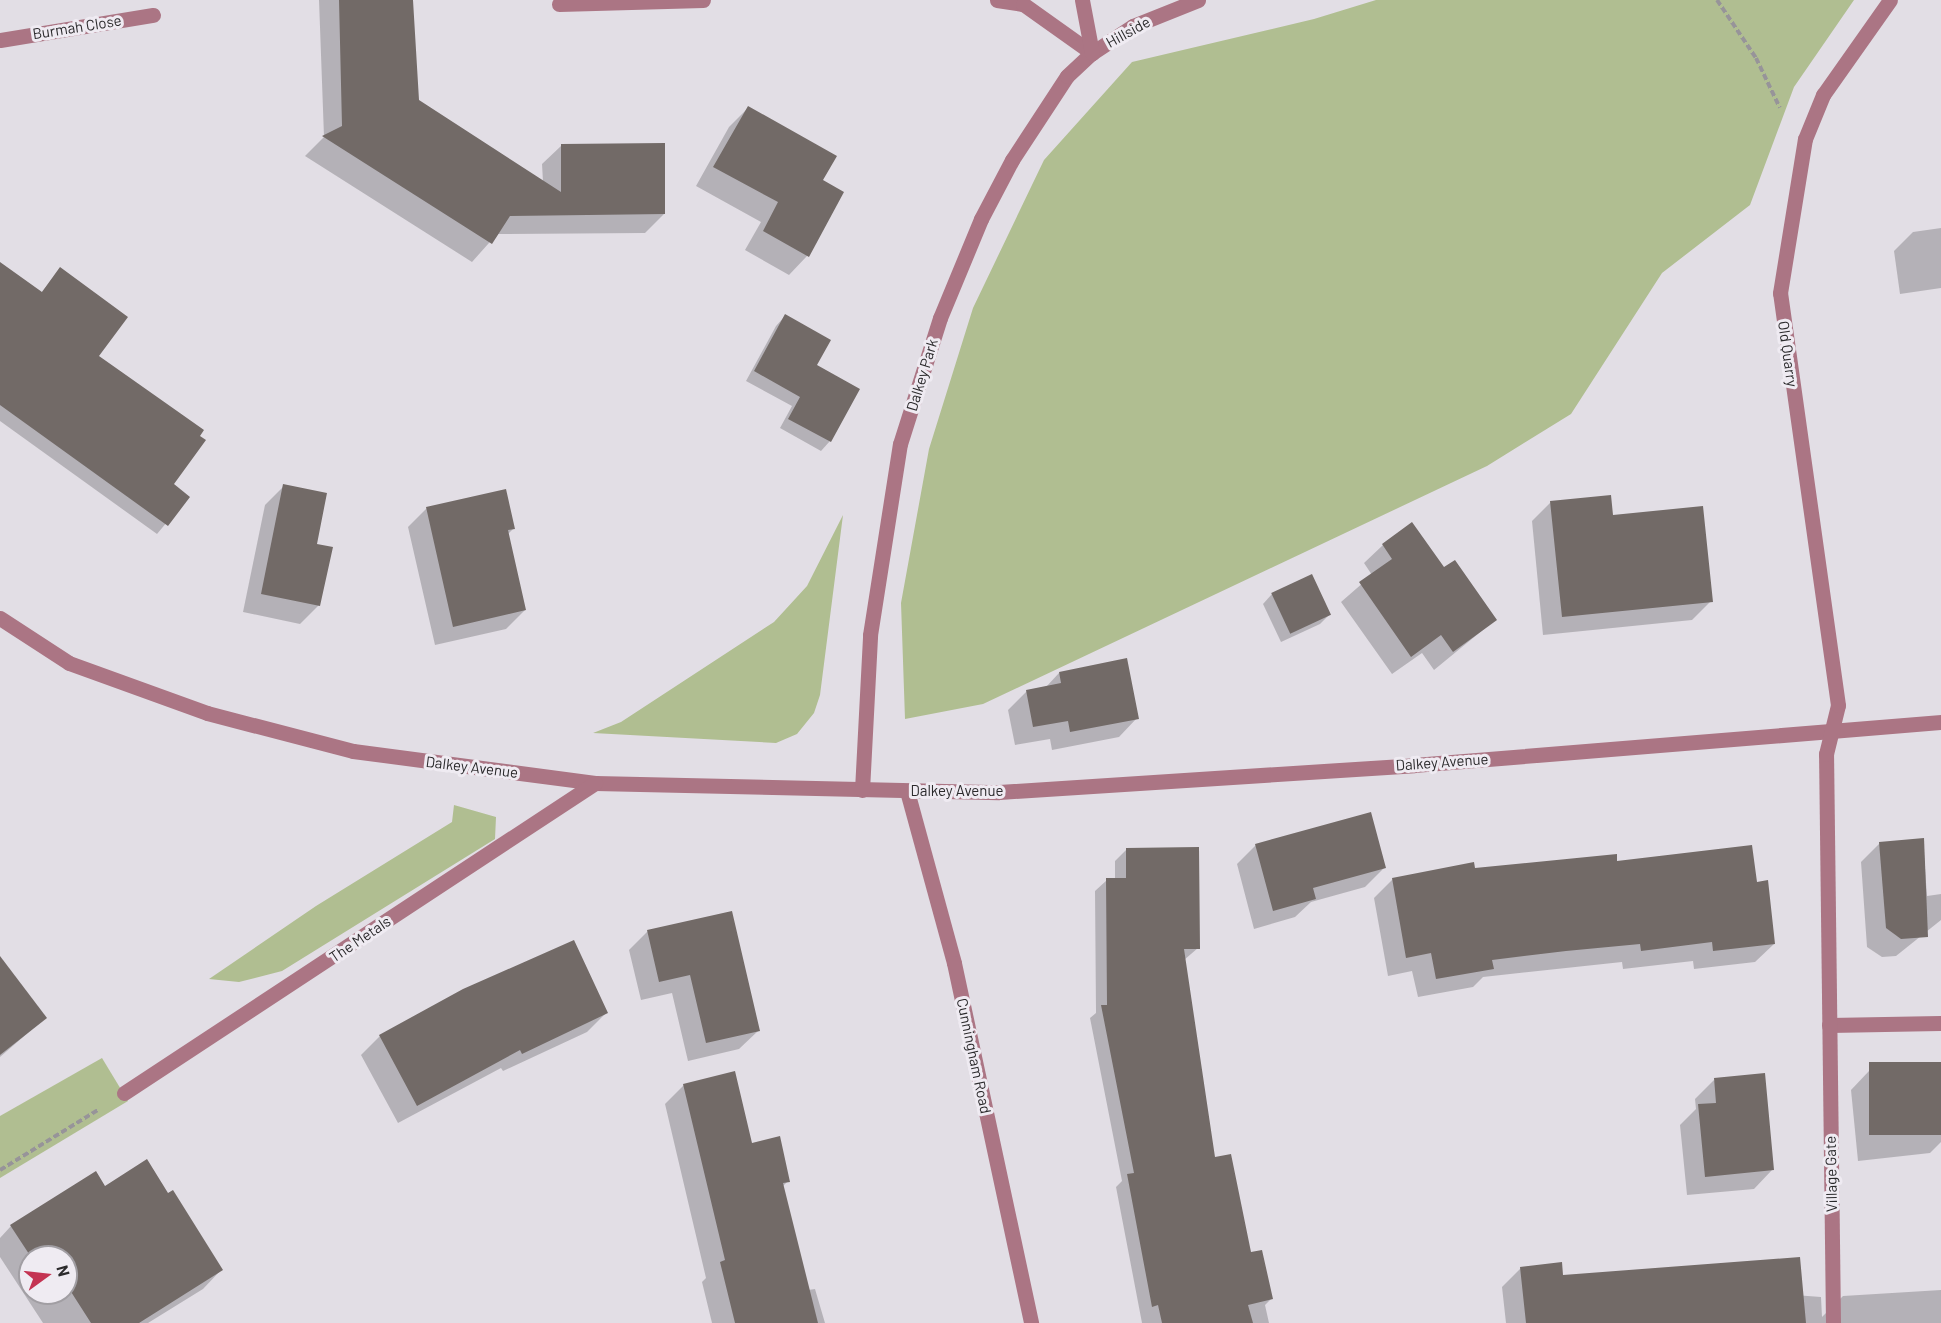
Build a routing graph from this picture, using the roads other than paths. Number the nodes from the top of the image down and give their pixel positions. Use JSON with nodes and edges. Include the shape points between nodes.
{"nodes":[{"id":1,"x":703,"y":0,"type":"edge"},
{"id":2,"x":997,"y":0,"type":"edge"},
{"id":3,"x":1082,"y":0,"type":"edge"},
{"id":4,"x":1198,"y":0,"type":"edge"},
{"id":5,"x":1890,"y":0,"type":"edge"},
{"id":6,"x":559,"y":4,"type":"dead end"},
{"id":7,"x":153,"y":15,"type":"dead end"},
{"id":8,"x":0,"y":40,"type":"edge"},
{"id":9,"x":1092,"y":53,"type":"junction"},
{"id":10,"x":0,"y":618,"type":"edge"},
{"id":11,"x":1941,"y":722,"type":"edge"},
{"id":12,"x":1832,"y":731,"type":"junction"},
{"id":13,"x":595,"y":783,"type":"junction"},
{"id":14,"x":862,"y":790,"type":"junction"},
{"id":15,"x":908,"y":791,"type":"junction"},
{"id":16,"x":1940,"y":1023,"type":"edge"},
{"id":17,"x":1829,"y":1025,"type":"junction"},
{"id":18,"x":124,"y":1093,"type":"road end"},
{"id":19,"x":1031,"y":1323,"type":"edge"},
{"id":20,"x":1833,"y":1323,"type":"edge"}],
"edges":[{"from":1,"to":6,"type":"street"},
{"from":2,"to":9,"type":"street","via":[[1023,4]]},
{"from":3,"to":9,"type":"street"},
{"from":4,"to":9,"type":"street","name":"Hillside","via":[[1133,26]]},
{"from":5,"to":12,"type":"street","name":"Old Quarry","via":[[1823,95],[1805,139],[1780,293],[1838,705]]},
{"from":7,"to":8,"type":"street","name":"Burmah Close"},
{"from":9,"to":14,"type":"street","name":"Dalkey Park","via":[[1067,76],[1012,160],[981,219],[940,318],[900,444],[870,635]]},
{"from":10,"to":13,"type":"street","name":"Dalkey Avenue","via":[[69,663],[207,713],[353,751]]},
{"from":11,"to":12,"type":"street","name":"Dalkey Avenue"},
{"from":12,"to":15,"type":"street","name":"Dalkey Avenue","via":[[1062,789]]},
{"from":12,"to":17,"type":"street","name":"Village Gate","via":[[1826,754]]},
{"from":13,"to":14,"type":"street","name":"Dalkey Avenue"},
{"from":13,"to":18,"type":"street","name":"The Metals"},
{"from":14,"to":15,"type":"street","name":"Dalkey Avenue"},
{"from":15,"to":19,"type":"street","name":"Cunningham Road","via":[[954,963]]},
{"from":16,"to":17,"type":"street"},
{"from":17,"to":20,"type":"street","name":"Village Gate"}]}
